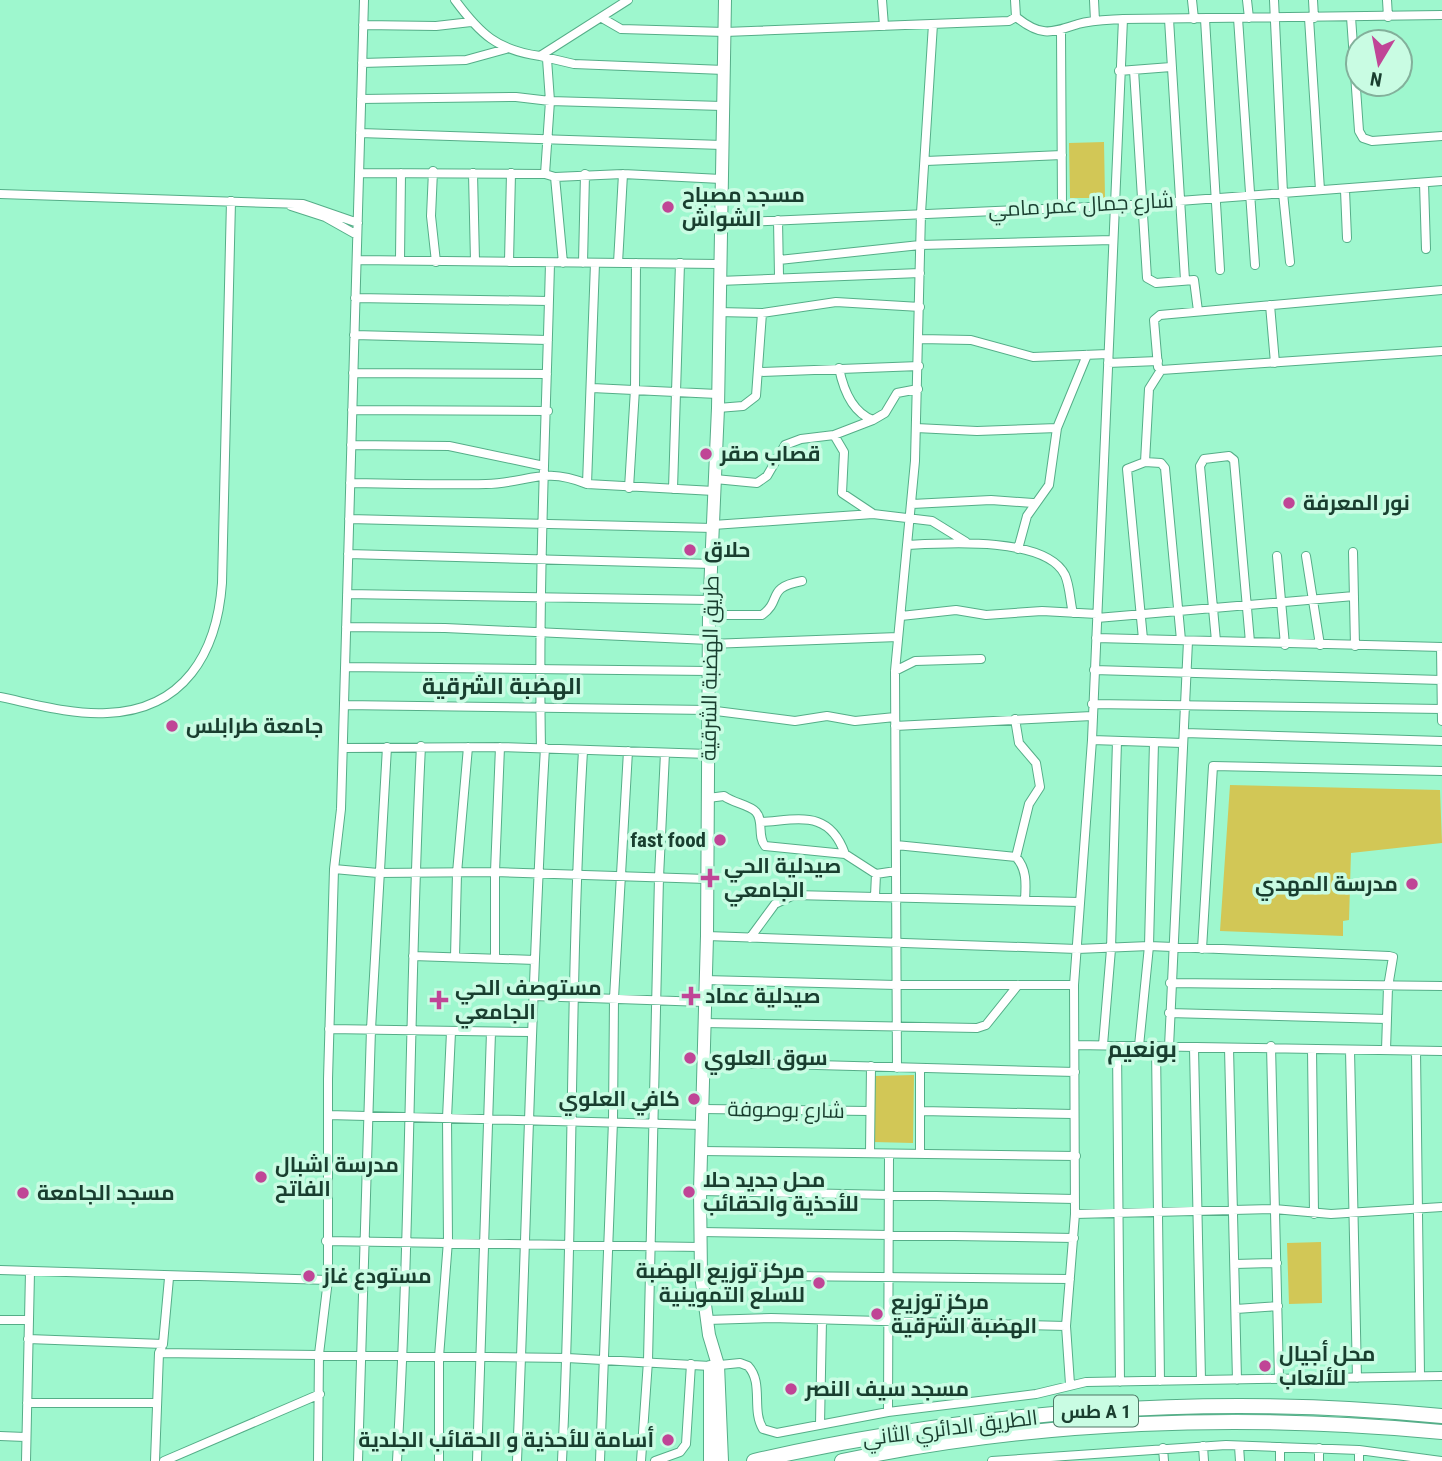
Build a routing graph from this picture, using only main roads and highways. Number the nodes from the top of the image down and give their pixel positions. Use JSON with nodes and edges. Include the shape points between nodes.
{"nodes":[{"id":1,"x":725,"y":0,"type":"edge"},
{"id":2,"x":1442,"y":1416,"type":"edge"},
{"id":3,"x":1442,"y":1432,"type":"edge"},
{"id":4,"x":716,"y":1456,"type":"edge"},
{"id":5,"x":754,"y":1461,"type":"edge"},
{"id":6,"x":842,"y":1461,"type":"edge"}],
"edges":[{"from":1,"to":4,"type":"main road","name":"طريق الهضبة الشرقية","via":[[700,1191],[701,1275],[714,1366]]},
{"from":2,"to":5,"type":"highway","name":"الطريق الدائري الثاني","number":"طس A 1","via":[[1250,1406],[1087,1411],[878,1436]]},
{"from":3,"to":6,"type":"highway","name":"الطريق الدائري الثاني","number":"طس A 1","via":[[1340,1424],[1172,1424],[1013,1436]]}]}
